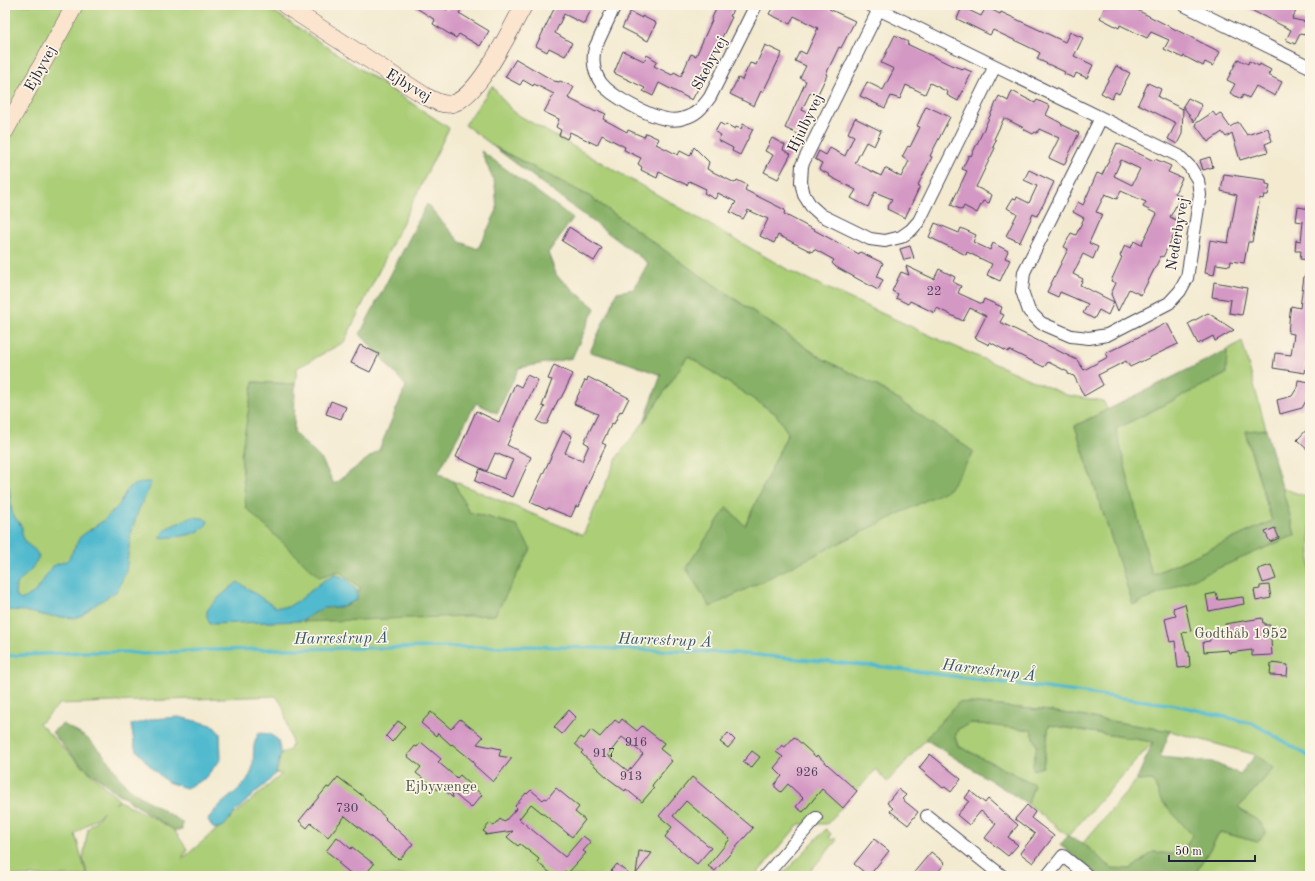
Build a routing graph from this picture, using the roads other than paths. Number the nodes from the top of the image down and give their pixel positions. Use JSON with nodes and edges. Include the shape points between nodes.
{"nodes":[{"id":1,"x":75,"y":5,"type":"edge"},
{"id":2,"x":285,"y":5,"type":"edge"},
{"id":3,"x":524,"y":5,"type":"edge"},
{"id":4,"x":615,"y":5,"type":"edge"},
{"id":5,"x":756,"y":5,"type":"edge"},
{"id":6,"x":1184,"y":5,"type":"edge"},
{"id":7,"x":876,"y":6,"type":"edge"},
{"id":8,"x":995,"y":66,"type":"junction"},
{"id":9,"x":1310,"y":67,"type":"edge"},
{"id":10,"x":1101,"y":118,"type":"junction"},
{"id":11,"x":5,"y":131,"type":"edge"},
{"id":12,"x":927,"y":816,"type":"dead end"},
{"id":13,"x":816,"y":818,"type":"dead end"},
{"id":14,"x":764,"y":876,"type":"edge"},
{"id":15,"x":1002,"y":876,"type":"edge"},
{"id":16,"x":1047,"y":876,"type":"edge"},
{"id":17,"x":1088,"y":876,"type":"edge"}],
"edges":[{"from":1,"to":11,"type":"street","name":"Ejbyvej"},
{"from":2,"to":3,"type":"street","name":"Ejbyvej","via":[[425,96],[440,103],[453,104],[467,96],[482,78]]},
{"from":4,"to":5,"type":"street","name":"Skebyvej","via":[[595,48],[596,75],[609,91],[620,99],[658,117],[674,120],[695,114],[710,97]]},
{"from":6,"to":9,"type":"street"},
{"from":7,"to":8,"type":"street","name":"Nederbyvej"},
{"from":7,"to":8,"type":"street","name":"Hjulbyvej","via":[[802,165],[801,182],[804,195],[820,215],[870,239],[885,241],[901,237],[911,230],[919,221]]},
{"from":8,"to":10,"type":"street","name":"Nederbyvej"},
{"from":10,"to":10,"type":"street","name":"Nederbyvej","via":[[1179,156],[1198,180],[1200,195],[1186,278],[1180,291],[1169,303],[1107,335],[1089,338],[1071,336],[1041,323],[1029,311],[1022,291],[1024,272]]},
{"from":12,"to":15,"type":"street"},
{"from":13,"to":14,"type":"street"},
{"from":16,"to":17,"type":"street","via":[[1063,856]]}]}
